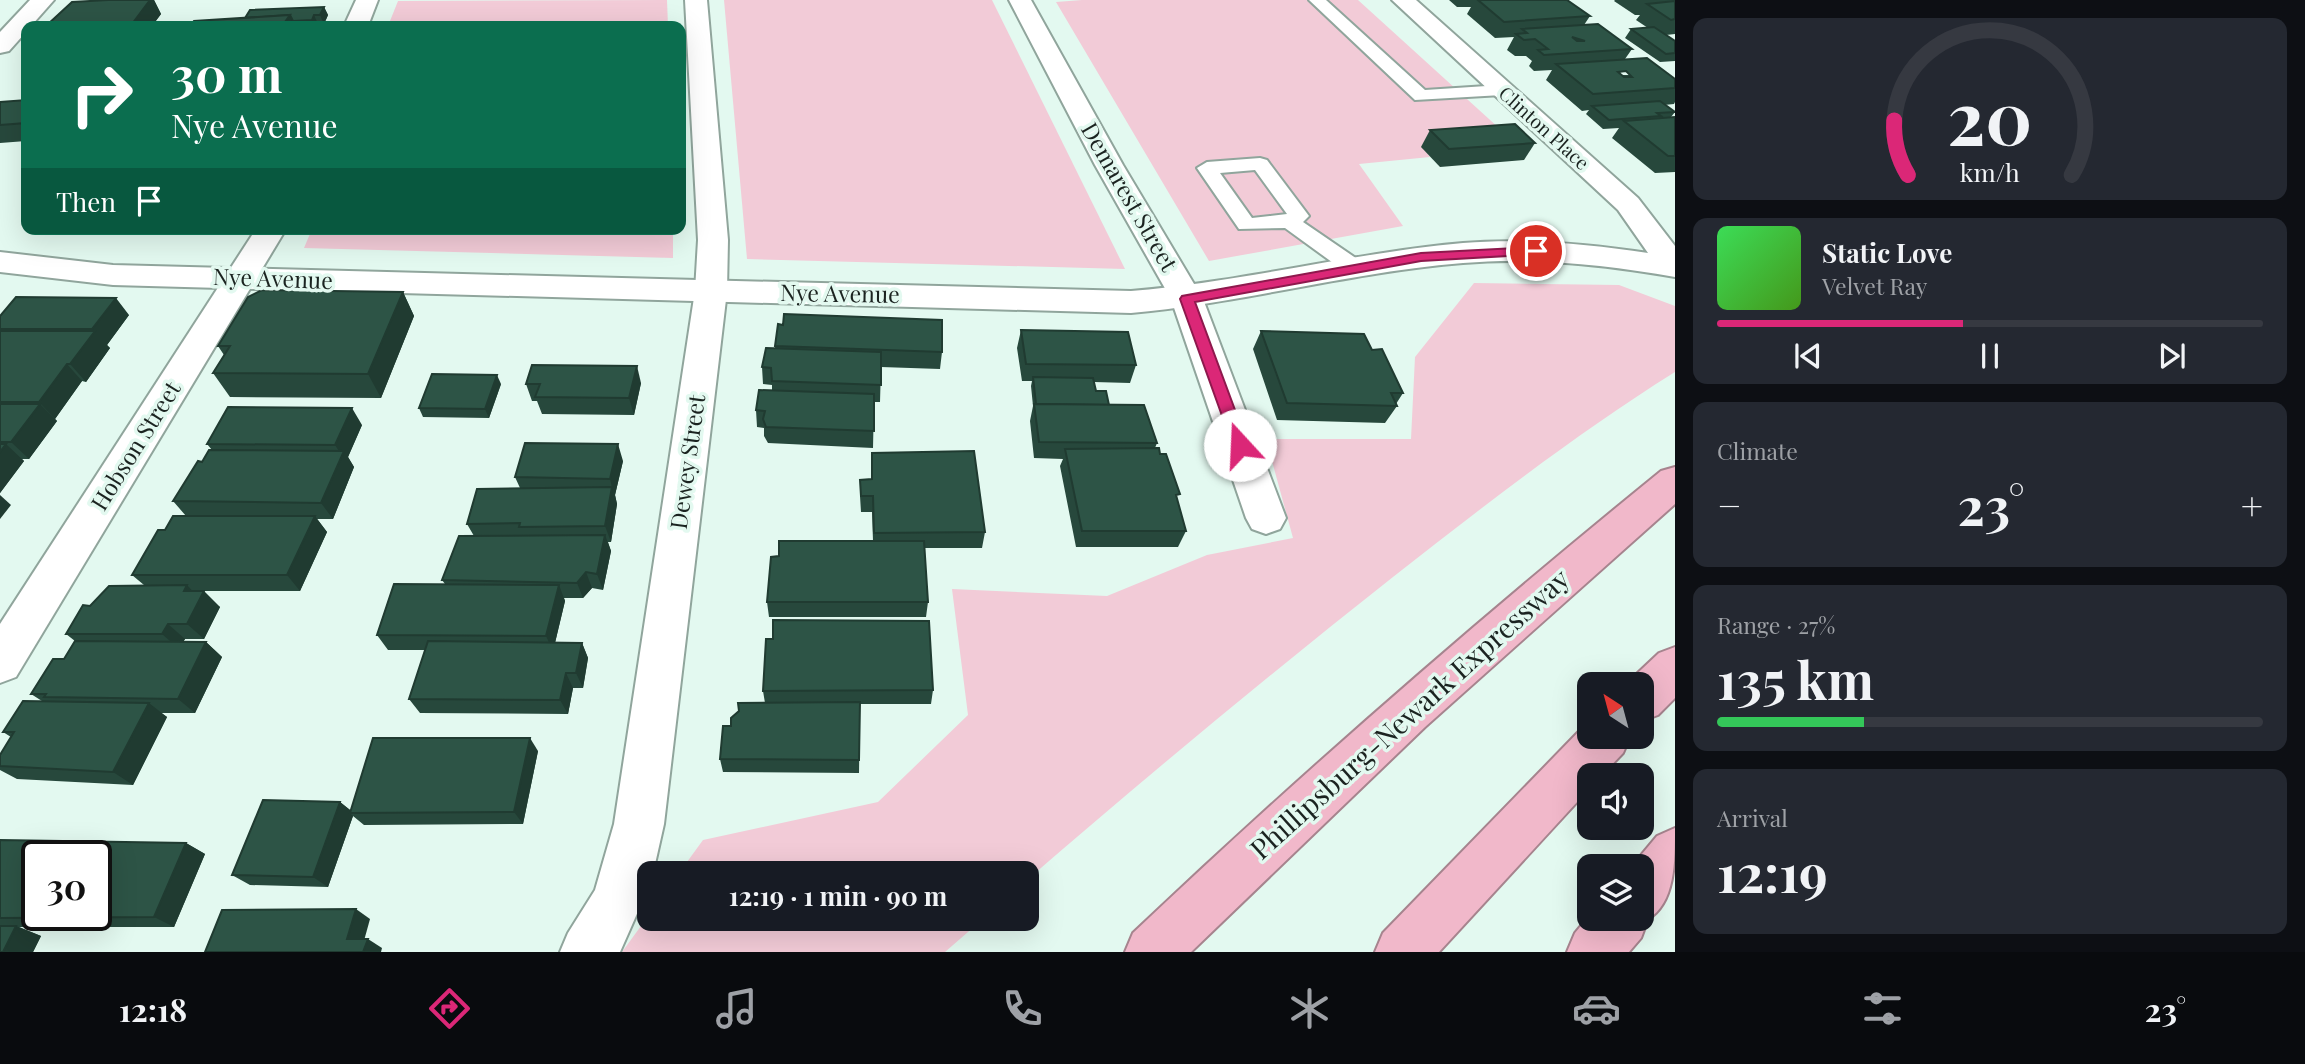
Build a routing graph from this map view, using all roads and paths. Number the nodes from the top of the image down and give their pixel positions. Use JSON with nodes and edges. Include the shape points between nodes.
{"nodes":[{"id":1,"x":43,"y":0,"type":"edge"},
{"id":2,"x":367,"y":0,"type":"edge"},
{"id":3,"x":696,"y":0,"type":"edge"},
{"id":4,"x":1020,"y":0,"type":"edge"},
{"id":5,"x":1317,"y":0,"type":"edge"},
{"id":6,"x":1403,"y":0,"type":"edge"},
{"id":7,"x":24,"y":21,"type":"edge"},
{"id":8,"x":358,"y":21,"type":"edge"},
{"id":9,"x":21,"y":24,"type":"edge"},
{"id":10,"x":0,"y":47,"type":"edge"},
{"id":11,"x":1502,"y":90,"type":"junction"},
{"id":12,"x":1289,"y":222,"type":"dead end"},
{"id":13,"x":267,"y":235,"type":"edge"},
{"id":14,"x":0,"y":262,"type":"edge"},
{"id":15,"x":1675,"y":266,"type":"edge"},
{"id":16,"x":1355,"y":268,"type":"junction"},
{"id":17,"x":240,"y":279,"type":"junction"},
{"id":18,"x":711,"y":291,"type":"junction"},
{"id":19,"x":1187,"y":299,"type":"junction"},
{"id":20,"x":1675,"y":482,"type":"edge"},
{"id":21,"x":1266,"y":518,"type":"dead end"},
{"id":22,"x":0,"y":663,"type":"edge"},
{"id":23,"x":1675,"y":667,"type":"edge"},
{"id":24,"x":1654,"y":688,"type":"edge"},
{"id":25,"x":1595,"y":749,"type":"edge"},
{"id":26,"x":1675,"y":854,"type":"edge"},
{"id":27,"x":1654,"y":880,"type":"edge"},
{"id":28,"x":1612,"y":931,"type":"edge"},
{"id":29,"x":599,"y":935,"type":"edge"},
{"id":30,"x":1152,"y":952,"type":"edge"},
{"id":31,"x":1402,"y":952,"type":"edge"},
{"id":32,"x":1594,"y":952,"type":"edge"}],
"edges":[{"from":1,"to":7,"type":"street"},
{"from":2,"to":8,"type":"street"},
{"from":3,"to":18,"type":"street","name":"Dewey Street","via":[[713,240]]},
{"from":4,"to":19,"type":"street","name":"Demarest Street"},
{"from":5,"to":11,"type":"lane","via":[[1421,96]]},
{"from":6,"to":11,"type":"street","name":"Clinton Place"},
{"from":9,"to":10,"type":"street"},
{"from":11,"to":15,"type":"street","name":"Clinton Place","via":[[1628,204]]},
{"from":12,"to":16,"type":"lane"},
{"from":13,"to":17,"type":"street","name":"Hobson Street"},
{"from":14,"to":17,"type":"street","name":"Nye Avenue","via":[[113,275]]},
{"from":15,"to":16,"type":"street","name":"Nye Avenue","via":[[1580,252],[1514,251],[1432,256]]},
{"from":16,"to":19,"type":"street","name":"Nye Avenue"},
{"from":17,"to":18,"type":"street","name":"Nye Avenue"},
{"from":17,"to":22,"type":"street","name":"Hobson Street"},
{"from":18,"to":19,"type":"street","name":"Nye Avenue","via":[[1131,302]]},
{"from":18,"to":29,"type":"street","name":"Dewey Street","via":[[639,824],[625,886]]},
{"from":19,"to":21,"type":"street","name":"Demarest Street"},
{"from":20,"to":30,"type":"highway","name":"Phillipsburg-Newark Expressway","via":[[1364,751]]},
{"from":23,"to":24,"type":"highway"},
{"from":25,"to":31,"type":"highway"},
{"from":26,"to":27,"type":"highway"},
{"from":28,"to":32,"type":"highway"}]}
